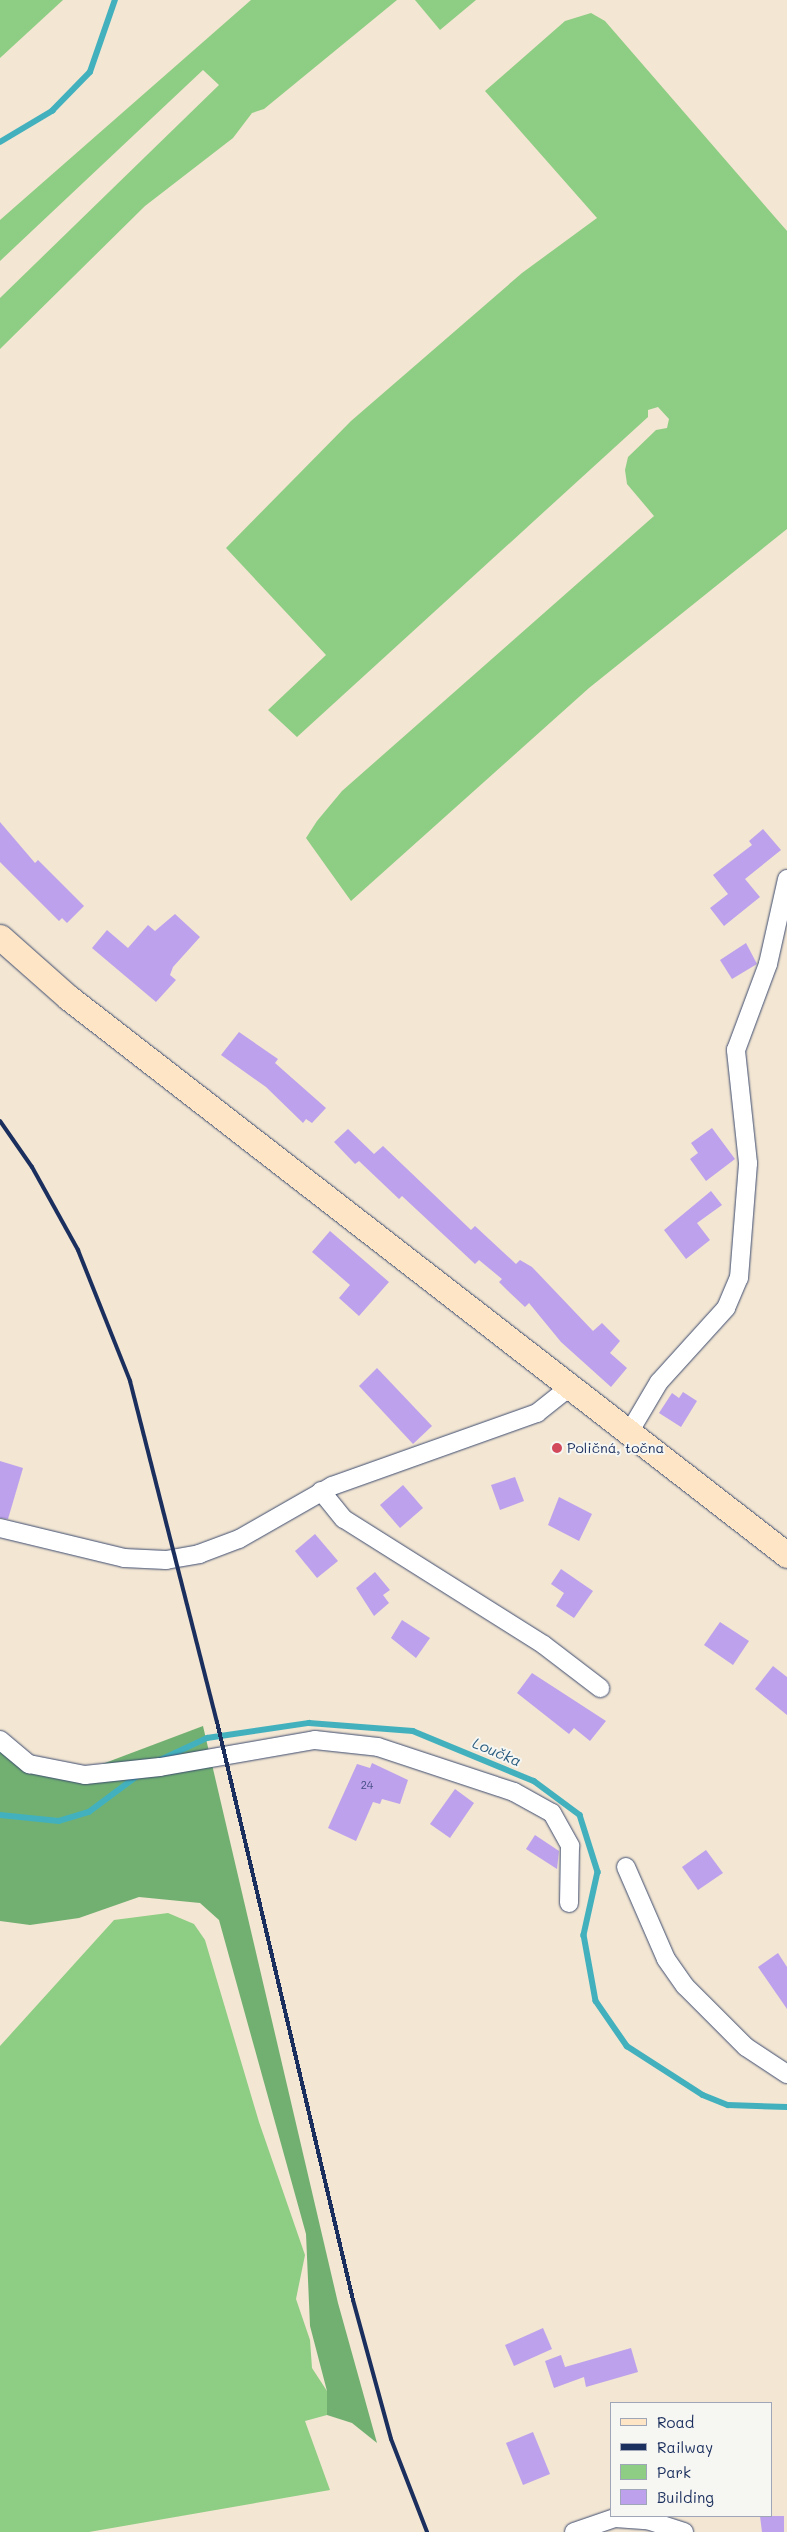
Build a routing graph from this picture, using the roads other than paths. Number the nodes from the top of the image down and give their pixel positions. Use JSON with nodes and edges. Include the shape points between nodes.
{"nodes":[{"id":1,"x":787,"y":879,"type":"edge"},
{"id":2,"x":0,"y":937,"type":"edge"},
{"id":3,"x":571,"y":1386,"type":"junction"},
{"id":4,"x":630,"y":1431,"type":"junction"},
{"id":5,"x":321,"y":1491,"type":"junction"},
{"id":6,"x":0,"y":1528,"type":"edge"},
{"id":7,"x":787,"y":1555,"type":"edge"},
{"id":8,"x":600,"y":1688,"type":"dead end"},
{"id":9,"x":0,"y":1740,"type":"edge"},
{"id":10,"x":626,"y":1867,"type":"dead end"},
{"id":11,"x":569,"y":1903,"type":"dead end"},
{"id":12,"x":787,"y":2074,"type":"edge"},
{"id":13,"x":574,"y":2532,"type":"edge"},
{"id":14,"x":684,"y":2532,"type":"edge"}],
"edges":[{"from":1,"to":4,"type":"street","via":[[768,964],[746,1013],[736,1050],[748,1163],[739,1278],[726,1308],[659,1382]]},
{"from":2,"to":3,"type":"main road","via":[[69,998]]},
{"from":3,"to":4,"type":"main road"},
{"from":3,"to":5,"type":"street","via":[[537,1413]]},
{"from":4,"to":7,"type":"main road"},
{"from":5,"to":6,"type":"street","via":[[227,1545],[166,1560],[124,1558]]},
{"from":5,"to":8,"type":"street","via":[[344,1519],[544,1645]]},
{"from":9,"to":11,"type":"street","via":[[29,1764],[85,1775],[160,1767],[314,1740],[378,1747],[480,1779],[552,1813],[570,1846]]},
{"from":10,"to":12,"type":"street","via":[[666,1959],[685,1986],[746,2047]]},
{"from":13,"to":14,"type":"street","via":[[615,2518],[647,2520]]}]}
